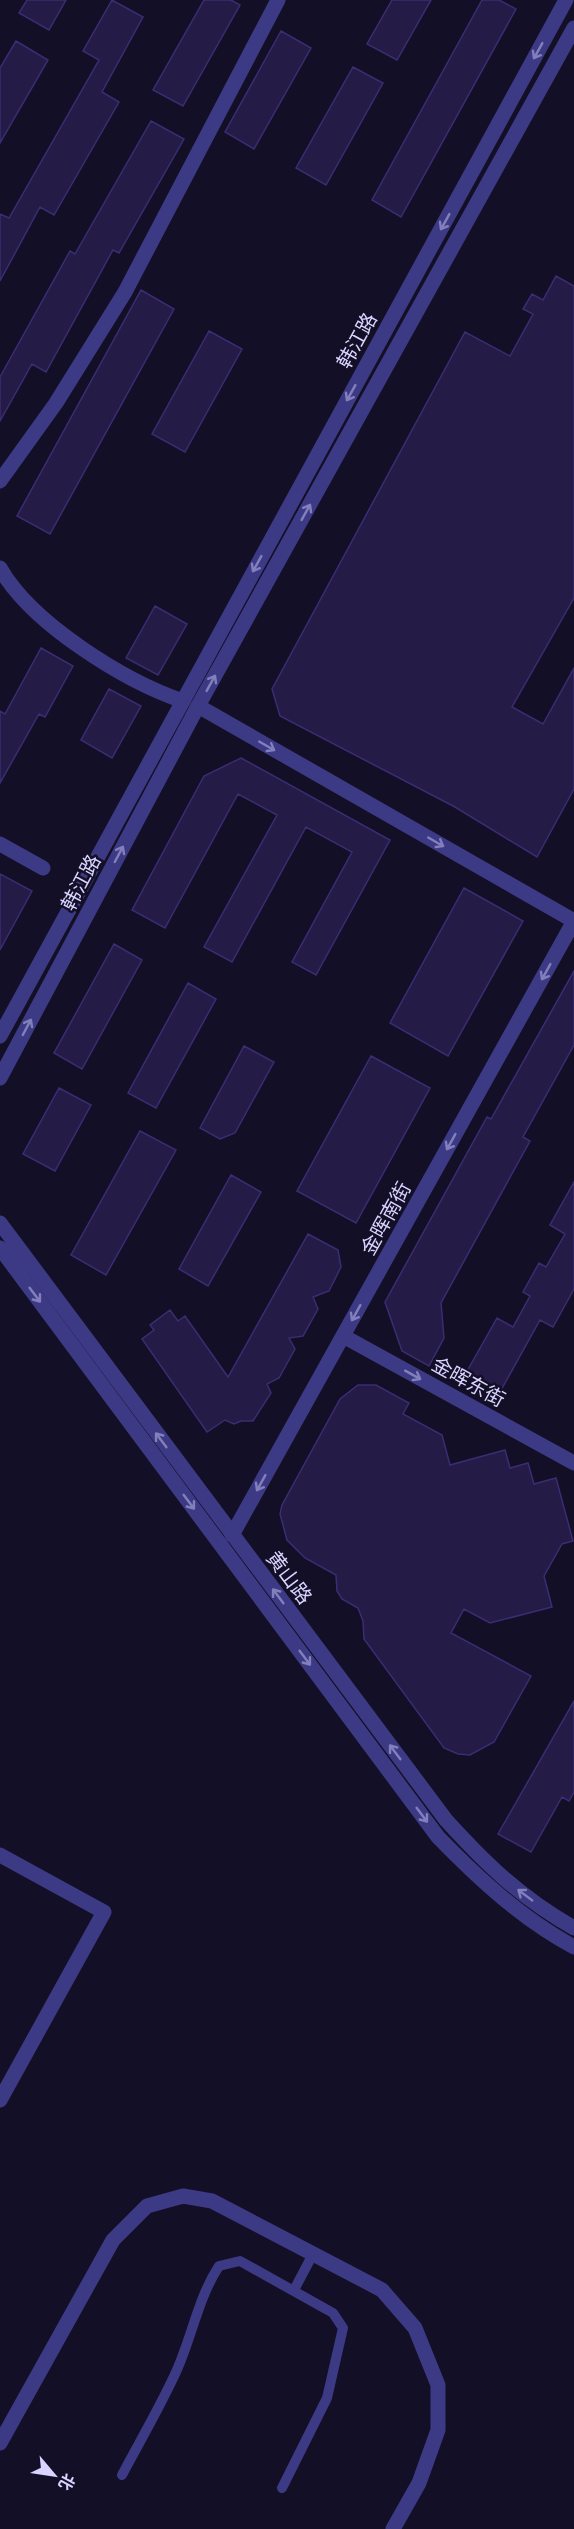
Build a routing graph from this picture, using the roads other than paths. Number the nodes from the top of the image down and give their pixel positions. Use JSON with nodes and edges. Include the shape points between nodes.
{"nodes":[{"id":1,"x":278,"y":0,"type":"edge"},
{"id":2,"x":566,"y":0,"type":"edge"},
{"id":3,"x":574,"y":28,"type":"edge"},
{"id":4,"x":0,"y":481,"type":"edge"},
{"id":5,"x":0,"y":568,"type":"edge"},
{"id":6,"x":183,"y":701,"type":"junction"},
{"id":7,"x":198,"y":706,"type":"junction"},
{"id":8,"x":0,"y":844,"type":"edge"},
{"id":9,"x":43,"y":868,"type":"dead end"},
{"id":10,"x":574,"y":921,"type":"edge"},
{"id":11,"x":0,"y":1036,"type":"edge"},
{"id":12,"x":0,"y":1078,"type":"edge"},
{"id":13,"x":0,"y":1222,"type":"edge"},
{"id":14,"x":0,"y":1248,"type":"edge"},
{"id":15,"x":343,"y":1336,"type":"junction"},
{"id":16,"x":574,"y":1463,"type":"edge"},
{"id":17,"x":232,"y":1535,"type":"junction"},
{"id":18,"x":0,"y":1855,"type":"edge"},
{"id":19,"x":574,"y":1928,"type":"edge"},
{"id":20,"x":574,"y":1947,"type":"edge"},
{"id":21,"x":0,"y":2100,"type":"edge"},
{"id":22,"x":313,"y":2254,"type":"junction"},
{"id":23,"x":294,"y":2289,"type":"junction"},
{"id":24,"x":0,"y":2443,"type":"edge"},
{"id":25,"x":122,"y":2475,"type":"dead end"},
{"id":26,"x":282,"y":2488,"type":"dead end"},
{"id":27,"x":393,"y":2529,"type":"edge"}],
"edges":[{"from":1,"to":4,"type":"street","via":[[125,292],[56,403]]},
{"from":2,"to":6,"type":"street","name":"韩江路","one_way":true},
{"from":7,"to":3,"type":"street","name":"韩江路","one_way":true},
{"from":5,"to":6,"type":"street","via":[[21,598],[85,651],[156,692]]},
{"from":6,"to":7,"type":"street"},
{"from":6,"to":11,"type":"street","name":"韩江路"},
{"from":7,"to":10,"type":"street","one_way":true},
{"from":12,"to":7,"type":"street","name":"韩江路","one_way":true},
{"from":8,"to":9,"type":"street"},
{"from":10,"to":15,"type":"street","name":"金晖南街","one_way":true},
{"from":17,"to":13,"type":"street","name":"黄山路","one_way":true},
{"from":14,"to":20,"type":"street","name":"黄山路","one_way":true,"via":[[438,1837],[483,1884]]},
{"from":15,"to":16,"type":"street","name":"金晖东街","one_way":true},
{"from":15,"to":17,"type":"street","name":"金晖南街","one_way":true},
{"from":19,"to":17,"type":"street","name":"黄山路","one_way":true,"via":[[492,1870],[446,1820]]},
{"from":18,"to":21,"type":"street","via":[[104,1912]]},
{"from":22,"to":23,"type":"lane"},
{"from":22,"to":24,"type":"street","via":[[212,2200],[183,2196],[147,2206],[113,2240]]},
{"from":22,"to":27,"type":"street","via":[[382,2290],[415,2328],[438,2385],[438,2430],[418,2483]]},
{"from":23,"to":25,"type":"lane","via":[[240,2261],[219,2265],[205,2288],[176,2371]]},
{"from":23,"to":26,"type":"lane","via":[[333,2313],[344,2328],[327,2398]]}]}
